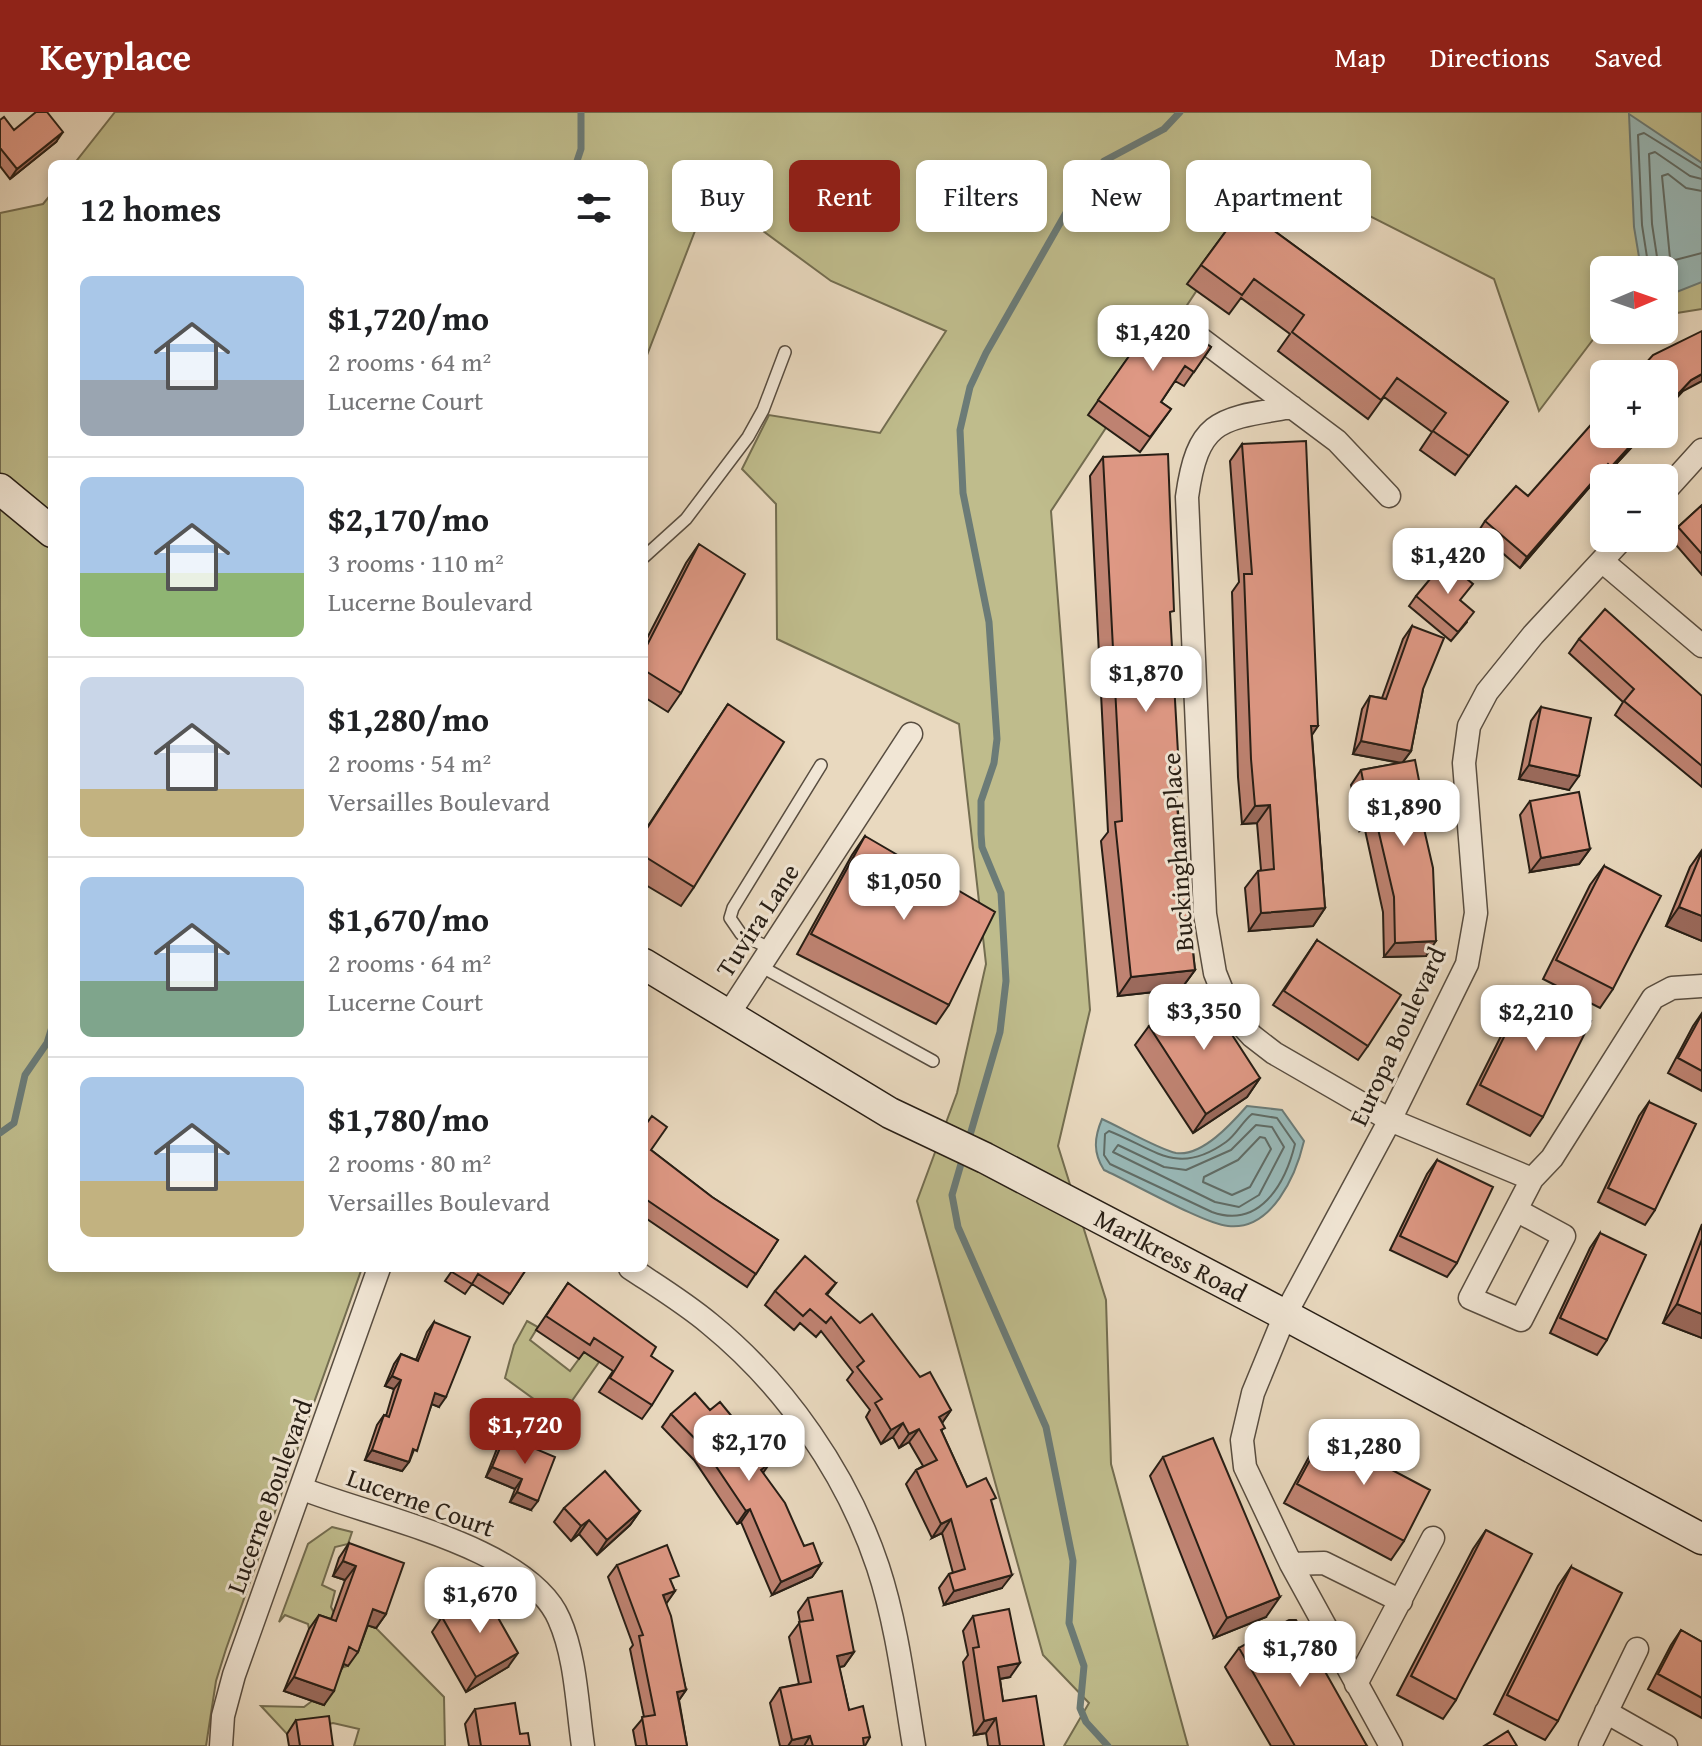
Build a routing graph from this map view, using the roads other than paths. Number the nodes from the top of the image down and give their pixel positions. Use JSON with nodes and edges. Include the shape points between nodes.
{"nodes":[{"id":1,"x":1201,"y":339,"type":"edge"},
{"id":2,"x":785,"y":352,"type":"dead end"},
{"id":3,"x":1292,"y":407,"type":"junction"},
{"id":4,"x":1702,"y":450,"type":"edge"},
{"id":5,"x":1678,"y":477,"type":"edge"},
{"id":6,"x":0,"y":489,"type":"edge"},
{"id":7,"x":1389,"y":496,"type":"dead end"},
{"id":8,"x":48,"y":529,"type":"edge"},
{"id":9,"x":648,"y":550,"type":"edge"},
{"id":10,"x":1610,"y":552,"type":"edge"},
{"id":11,"x":1602,"y":561,"type":"junction"},
{"id":12,"x":1702,"y":646,"type":"edge"},
{"id":13,"x":911,"y":734,"type":"dead end"},
{"id":14,"x":821,"y":765,"type":"dead end"},
{"id":15,"x":766,"y":958,"type":"junction"},
{"id":16,"x":648,"y":966,"type":"edge"},
{"id":17,"x":1702,"y":986,"type":"edge"},
{"id":18,"x":728,"y":1015,"type":"junction"},
{"id":19,"x":933,"y":1061,"type":"dead end"},
{"id":20,"x":1390,"y":1120,"type":"junction"},
{"id":21,"x":1532,"y":1179,"type":"junction"},
{"id":22,"x":1516,"y":1210,"type":"junction"},
{"id":23,"x":378,"y":1272,"type":"edge"},
{"id":24,"x":636,"y":1272,"type":"edge"},
{"id":25,"x":1285,"y":1315,"type":"junction"},
{"id":26,"x":303,"y":1489,"type":"junction"},
{"id":27,"x":1433,"y":1538,"type":"dead end"},
{"id":28,"x":1702,"y":1539,"type":"edge"},
{"id":29,"x":1291,"y":1564,"type":"junction"},
{"id":30,"x":1401,"y":1601,"type":"junction"},
{"id":31,"x":1637,"y":1649,"type":"dead end"},
{"id":32,"x":1356,"y":1684,"type":"junction"},
{"id":33,"x":1606,"y":1712,"type":"junction"},
{"id":34,"x":221,"y":1746,"type":"edge"},
{"id":35,"x":583,"y":1746,"type":"edge"},
{"id":36,"x":914,"y":1746,"type":"edge"},
{"id":37,"x":1391,"y":1746,"type":"edge"},
{"id":38,"x":1590,"y":1746,"type":"edge"},
{"id":39,"x":1666,"y":1746,"type":"edge"}],
"edges":[{"from":1,"to":3,"type":"street"},
{"from":2,"to":9,"type":"lane","via":[[748,437],[686,519]]},
{"from":3,"to":7,"type":"street","via":[[1337,441]]},
{"from":3,"to":20,"type":"street","name":"Buckingham Place","via":[[1236,416],[1207,434],[1193,458],[1187,497],[1205,914],[1215,973],[1231,1013],[1252,1036]]},
{"from":4,"to":5,"type":"street"},
{"from":6,"to":8,"type":"street"},
{"from":10,"to":11,"type":"street","name":"Europa Boulevard"},
{"from":11,"to":12,"type":"street"},
{"from":11,"to":20,"type":"street","name":"Europa Boulevard","via":[[1487,692],[1469,726],[1464,763],[1476,913],[1467,964]]},
{"from":13,"to":15,"type":"street","name":"Tuvira Lane"},
{"from":14,"to":15,"type":"lane","via":[[730,918]]},
{"from":15,"to":18,"type":"street","name":"Tuvira Lane"},
{"from":15,"to":19,"type":"lane"},
{"from":16,"to":18,"type":"street","name":"Marlkress Road"},
{"from":17,"to":21,"type":"street","via":[[1672,988],[1653,998],[1552,1158]]},
{"from":18,"to":25,"type":"street","name":"Marlkress Road","via":[[923,1130]]},
{"from":20,"to":21,"type":"street","name":"Buckingham Place"},
{"from":20,"to":25,"type":"street","name":"Europa Boulevard"},
{"from":21,"to":22,"type":"street"},
{"from":22,"to":22,"type":"street","via":[[1470,1298],[1521,1320],[1564,1236]]},
{"from":23,"to":26,"type":"street","name":"Lucerne Boulevard"},
{"from":24,"to":36,"type":"street","via":[[730,1342],[786,1401],[830,1466],[865,1533],[882,1581]]},
{"from":25,"to":28,"type":"street","name":"Marlkress Road"},
{"from":25,"to":29,"type":"street","name":"Europa Boulevard","via":[[1253,1393],[1242,1440],[1245,1467]]},
{"from":26,"to":34,"type":"street","name":"Lucerne Boulevard","via":[[234,1675]]},
{"from":26,"to":35,"type":"street","name":"Lucerne Court","via":[[477,1550],[532,1581],[560,1621]]},
{"from":27,"to":30,"type":"street"},
{"from":29,"to":30,"type":"street","via":[[1324,1563]]},
{"from":29,"to":32,"type":"street","name":"Europa Boulevard"},
{"from":30,"to":32,"type":"street"},
{"from":31,"to":33,"type":"street"},
{"from":32,"to":37,"type":"street","name":"Europa Boulevard"},
{"from":33,"to":38,"type":"street"},
{"from":33,"to":39,"type":"street"}]}
